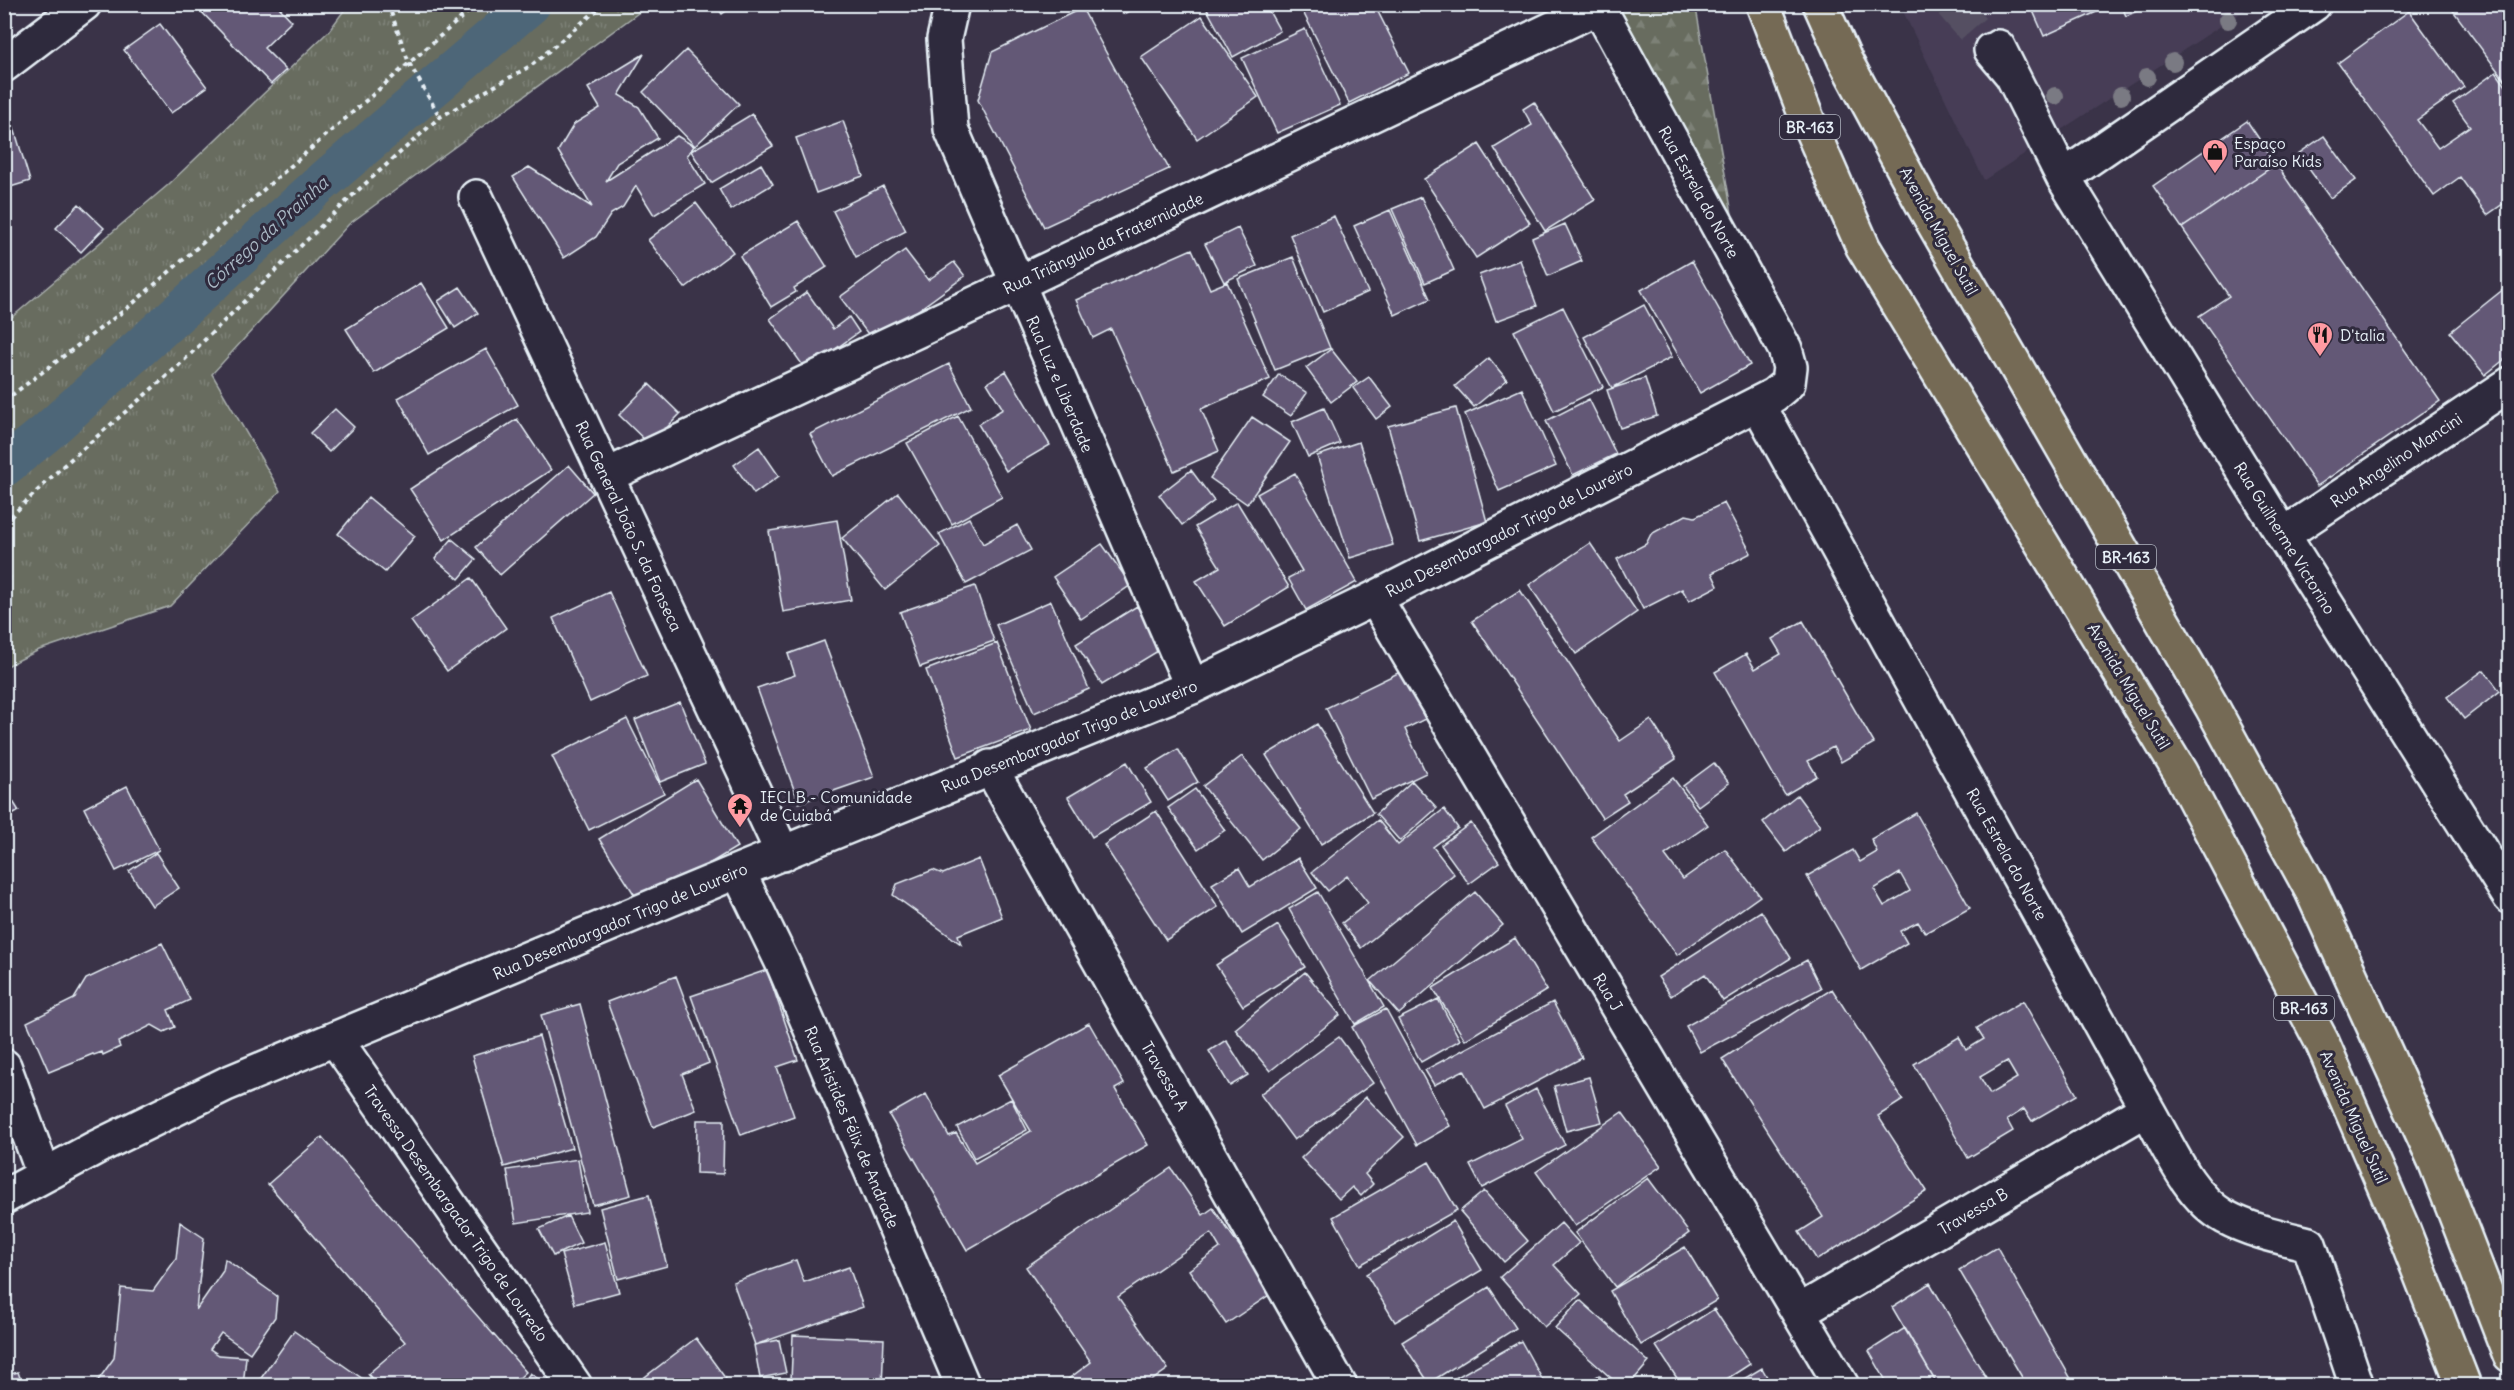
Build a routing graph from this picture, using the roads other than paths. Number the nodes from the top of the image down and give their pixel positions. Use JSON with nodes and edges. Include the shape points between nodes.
{"nodes":[{"id":1,"x":84,"y":4,"type":"edge"},
{"id":2,"x":952,"y":4,"type":"edge"},
{"id":3,"x":1763,"y":4,"type":"edge"},
{"id":4,"x":1820,"y":4,"type":"edge"},
{"id":5,"x":2314,"y":4,"type":"edge"},
{"id":6,"x":1597,"y":6,"type":"edge"},
{"id":7,"x":2000,"y":57,"type":"tunnel mouth"},
{"id":8,"x":4,"y":65,"type":"edge"},
{"id":9,"x":2063,"y":177,"type":"junction"},
{"id":10,"x":476,"y":197,"type":"dead end"},
{"id":11,"x":1017,"y":284,"type":"junction"},
{"id":12,"x":1788,"y":383,"type":"joint"},
{"id":13,"x":2510,"y":384,"type":"edge"},
{"id":14,"x":1758,"y":404,"type":"junction"},
{"id":15,"x":606,"y":476,"type":"junction"},
{"id":16,"x":2283,"y":536,"type":"junction"},
{"id":17,"x":1375,"y":598,"type":"junction"},
{"id":18,"x":1192,"y":687,"type":"junction"},
{"id":19,"x":990,"y":767,"type":"junction"},
{"id":20,"x":783,"y":854,"type":"junction"},
{"id":21,"x":738,"y":871,"type":"junction"},
{"id":22,"x":2510,"y":897,"type":"edge"},
{"id":23,"x":336,"y":1040,"type":"junction"},
{"id":24,"x":4,"y":1066,"type":"edge"},
{"id":25,"x":2147,"y":1109,"type":"junction"},
{"id":26,"x":44,"y":1175,"type":"junction"},
{"id":27,"x":4,"y":1197,"type":"edge"},
{"id":28,"x":1798,"y":1312,"type":"junction"},
{"id":29,"x":2510,"y":1355,"type":"edge"},
{"id":30,"x":575,"y":1386,"type":"edge"},
{"id":31,"x":963,"y":1386,"type":"edge"},
{"id":32,"x":1341,"y":1386,"type":"edge"},
{"id":33,"x":1842,"y":1386,"type":"edge"},
{"id":34,"x":2357,"y":1386,"type":"edge"},
{"id":35,"x":2464,"y":1386,"type":"edge"}],
"edges":[{"from":1,"to":8,"type":"street"},
{"from":2,"to":11,"type":"street","name":"Rua Luz e Liberdade","via":[[944,39],[951,129]]},
{"from":3,"to":35,"type":"highway","name":"Avenida Miguel Sutil","number":"BR-163","via":[[1809,124],[1863,247],[2180,772],[2322,1042],[2402,1227]]},
{"from":4,"to":29,"type":"highway","name":"Avenida Miguel Sutil","number":"BR-163","via":[[1845,60],[1922,203],[2212,707],[2312,891],[2435,1161]]},
{"from":5,"to":9,"type":"street"},
{"from":6,"to":11,"type":"street","name":"Rua Triângulo da Fraternidade"},
{"from":6,"to":12,"type":"street","name":"Rua Estrela do Norte","via":[[1785,349],[1790,367]]},
{"from":7,"to":9,"type":"street","name":"Rua Guilherme Victorino"},
{"from":9,"to":16,"type":"street","name":"Rua Guilherme Victorino"},
{"from":10,"to":15,"type":"street","name":"Rua General João S. da Fonseca"},
{"from":11,"to":15,"type":"street","name":"Rua Triângulo da Fraternidade"},
{"from":11,"to":18,"type":"street","name":"Rua Luz e Liberdade"},
{"from":12,"to":14,"type":"street","name":"Rua Desembargador Trigo de Loureiro"},
{"from":13,"to":16,"type":"street","name":"Rua Angelino Mancini"},
{"from":14,"to":17,"type":"street","name":"Rua Desembargador Trigo de Loureiro"},
{"from":14,"to":25,"type":"street","name":"Rua Estrela do Norte"},
{"from":15,"to":20,"type":"street","name":"Rua General João S. da Fonseca"},
{"from":16,"to":22,"type":"street","name":"Rua Guilherme Victorino"},
{"from":17,"to":18,"type":"street","name":"Rua Desembargador Trigo de Loureiro"},
{"from":17,"to":28,"type":"street","name":"Rua J"},
{"from":18,"to":19,"type":"street","name":"Rua Desembargador Trigo de Loureiro"},
{"from":19,"to":20,"type":"street","name":"Rua Desembargador Trigo de Loureiro"},
{"from":19,"to":32,"type":"street","name":"Travessa A"},
{"from":20,"to":21,"type":"street","name":"Rua Desembargador Trigo de Loureiro"},
{"from":21,"to":23,"type":"street","name":"Rua Desembargador Trigo de Loureiro"},
{"from":21,"to":31,"type":"street","name":"Rua Aristides Félix de Andrade","via":[[784,966]]},
{"from":23,"to":26,"type":"street","name":"Rua Desembargador Trigo de Loureiro","via":[[226,1084]]},
{"from":23,"to":30,"type":"street","name":"Travessa Desembargador Trigo de Louredo"},
{"from":24,"to":26,"type":"street"},
{"from":25,"to":28,"type":"street","name":"Travessa B"},
{"from":25,"to":34,"type":"street","name":"Rua Estrela do Norte","via":[[2205,1201],[2242,1225],[2309,1244]]},
{"from":26,"to":27,"type":"street","name":"Rua Desembargador Trigo de Loureiro"},
{"from":28,"to":33,"type":"street","name":"Rua J"}]}
